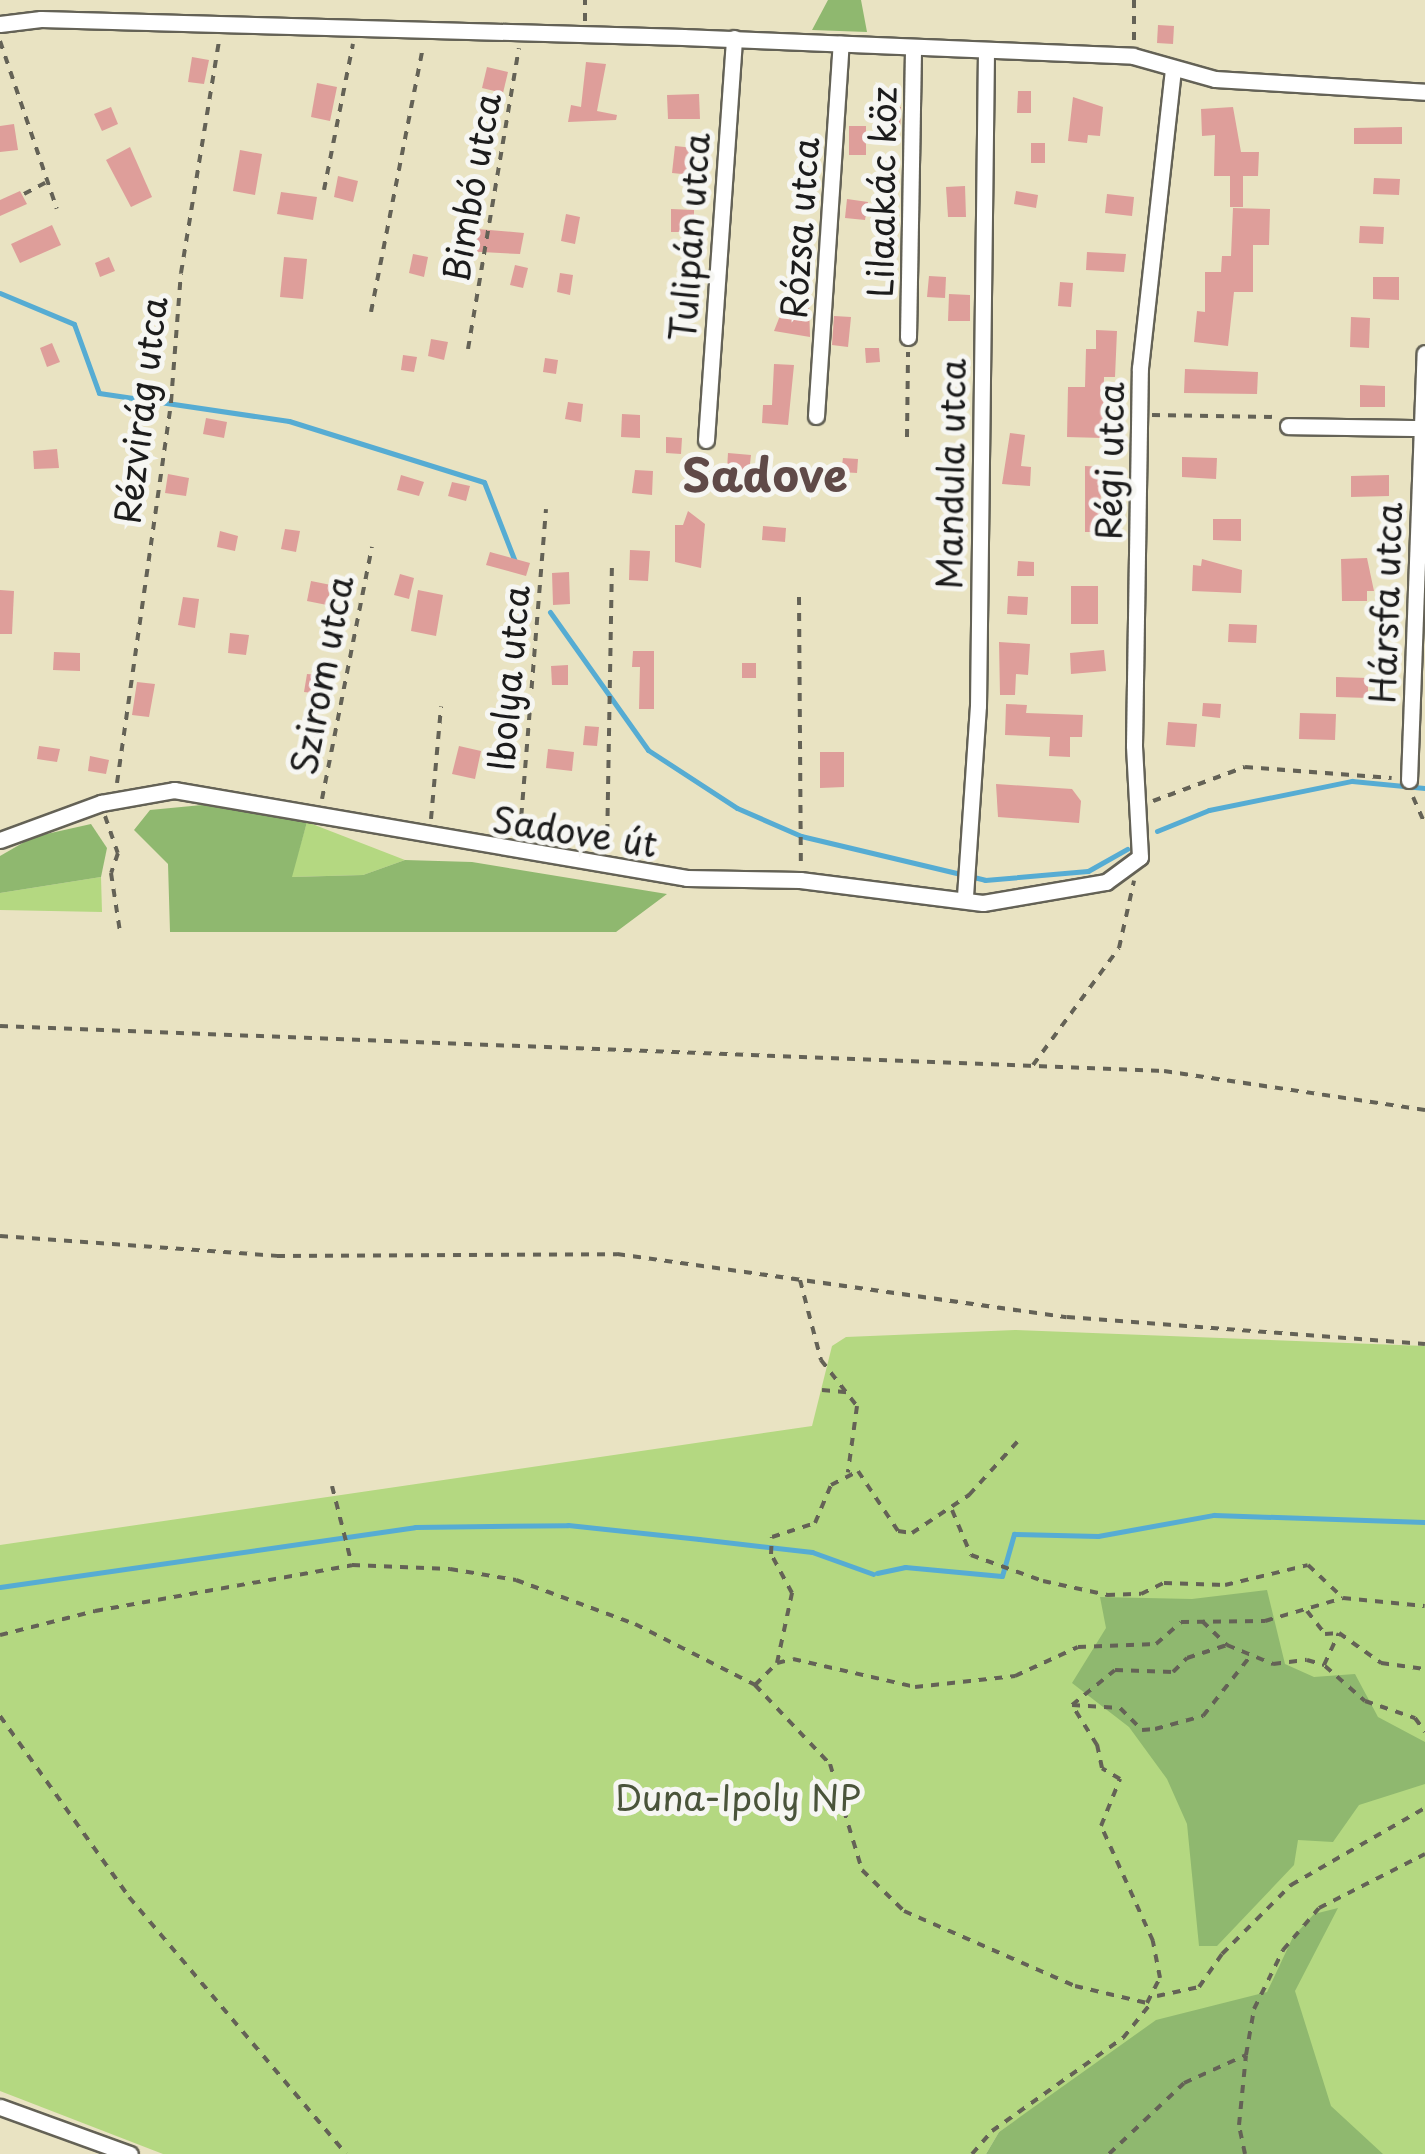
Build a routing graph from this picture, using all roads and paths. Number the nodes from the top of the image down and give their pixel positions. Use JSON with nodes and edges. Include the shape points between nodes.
{"nodes":[{"id":1,"x":1134,"y":0,"type":"edge"},
{"id":2,"x":0,"y":24,"type":"edge"},
{"id":3,"x":222,"y":25,"type":"junction"},
{"id":4,"x":354,"y":30,"type":"junction"},
{"id":5,"x":423,"y":31,"type":"junction"},
{"id":6,"x":520,"y":33,"type":"junction"},
{"id":7,"x":734,"y":38,"type":"junction"},
{"id":8,"x":0,"y":40,"type":"edge"},
{"id":9,"x":841,"y":44,"type":"junction"},
{"id":10,"x":914,"y":48,"type":"junction"},
{"id":11,"x":986,"y":52,"type":"junction"},
{"id":12,"x":1133,"y":56,"type":"junction"},
{"id":13,"x":1173,"y":69,"type":"junction"},
{"id":14,"x":1425,"y":92,"type":"edge"},
{"id":15,"x":45,"y":184,"type":"junction"},
{"id":16,"x":324,"y":190,"type":"dead end"},
{"id":17,"x":24,"y":194,"type":"dead end"},
{"id":18,"x":57,"y":209,"type":"dead end"},
{"id":19,"x":372,"y":312,"type":"dead end"},
{"id":20,"x":908,"y":338,"type":"joint"},
{"id":21,"x":468,"y":349,"type":"dead end"},
{"id":22,"x":1425,"y":353,"type":"edge"},
{"id":23,"x":816,"y":416,"type":"dead end"},
{"id":24,"x":1140,"y":416,"type":"junction"},
{"id":25,"x":1288,"y":426,"type":"joint"},
{"id":26,"x":1420,"y":428,"type":"junction"},
{"id":27,"x":907,"y":437,"type":"dead end"},
{"id":28,"x":706,"y":440,"type":"dead end"},
{"id":29,"x":546,"y":508,"type":"dead end"},
{"id":30,"x":372,"y":547,"type":"dead end"},
{"id":31,"x":612,"y":568,"type":"dead end"},
{"id":32,"x":799,"y":596,"type":"dead end"},
{"id":33,"x":441,"y":706,"type":"dead end"},
{"id":34,"x":1409,"y":780,"type":"junction"},
{"id":35,"x":106,"y":802,"type":"junction"},
{"id":36,"x":1139,"y":806,"type":"junction"},
{"id":37,"x":318,"y":813,"type":"junction"},
{"id":38,"x":1425,"y":824,"type":"edge"},
{"id":39,"x":430,"y":838,"type":"junction"},
{"id":40,"x":0,"y":840,"type":"edge"},
{"id":41,"x":519,"y":852,"type":"junction"},
{"id":42,"x":1140,"y":857,"type":"junction"},
{"id":43,"x":607,"y":868,"type":"junction"},
{"id":44,"x":800,"y":880,"type":"junction"},
{"id":45,"x":964,"y":896,"type":"junction"},
{"id":46,"x":120,"y":932,"type":"dead end"},
{"id":47,"x":0,"y":1026,"type":"edge"},
{"id":48,"x":1033,"y":1065,"type":"junction"},
{"id":49,"x":1425,"y":1110,"type":"edge"},
{"id":50,"x":0,"y":1236,"type":"edge"},
{"id":51,"x":800,"y":1280,"type":"junction"},
{"id":52,"x":1425,"y":1344,"type":"edge"},
{"id":53,"x":822,"y":1390,"type":"dead end"},
{"id":54,"x":847,"y":1392,"type":"junction"},
{"id":55,"x":1017,"y":1442,"type":"dead end"},
{"id":56,"x":848,"y":1472,"type":"junction"},
{"id":57,"x":332,"y":1486,"type":"dead end"},
{"id":58,"x":952,"y":1508,"type":"junction"},
{"id":59,"x":352,"y":1565,"type":"junction"},
{"id":60,"x":1343,"y":1598,"type":"junction"},
{"id":61,"x":1425,"y":1606,"type":"edge"},
{"id":62,"x":1306,"y":1610,"type":"junction"},
{"id":63,"x":1202,"y":1621,"type":"junction"},
{"id":64,"x":1339,"y":1633,"type":"junction"},
{"id":65,"x":0,"y":1636,"type":"edge"},
{"id":66,"x":1227,"y":1646,"type":"junction"},
{"id":67,"x":1249,"y":1658,"type":"junction"},
{"id":68,"x":777,"y":1663,"type":"junction"},
{"id":69,"x":1324,"y":1665,"type":"junction"},
{"id":70,"x":1425,"y":1669,"type":"edge"},
{"id":71,"x":755,"y":1686,"type":"junction"},
{"id":72,"x":1072,"y":1706,"type":"junction"},
{"id":73,"x":0,"y":1716,"type":"edge"},
{"id":74,"x":1425,"y":1732,"type":"edge"},
{"id":75,"x":1425,"y":1808,"type":"edge"},
{"id":76,"x":1425,"y":1854,"type":"edge"},
{"id":77,"x":1156,"y":1997,"type":"junction"},
{"id":78,"x":1246,"y":2055,"type":"junction"},
{"id":79,"x":0,"y":2107,"type":"edge"},
{"id":80,"x":93,"y":2148,"type":"edge"},
{"id":81,"x":975,"y":2153,"type":"edge"},
{"id":82,"x":130,"y":2154,"type":"edge"},
{"id":83,"x":346,"y":2154,"type":"edge"},
{"id":84,"x":1109,"y":2154,"type":"edge"},
{"id":85,"x":1244,"y":2154,"type":"edge"}],
"edges":[{"from":1,"to":12,"type":"path"},
{"from":2,"to":3,"type":"street"},
{"from":3,"to":4,"type":"street"},
{"from":3,"to":35,"type":"path","name":"Rézvirág utca","via":[[181,273],[171,402]]},
{"from":4,"to":5,"type":"street"},
{"from":4,"to":16,"type":"path"},
{"from":5,"to":6,"type":"street"},
{"from":5,"to":19,"type":"path","via":[[424,62]]},
{"from":6,"to":7,"type":"street"},
{"from":6,"to":21,"type":"path","name":"Bimbó utca"},
{"from":7,"to":9,"type":"street"},
{"from":7,"to":28,"type":"street","name":"Tulipán utca"},
{"from":8,"to":15,"type":"path"},
{"from":9,"to":10,"type":"street"},
{"from":9,"to":23,"type":"street","name":"Rózsa utca"},
{"from":10,"to":11,"type":"street"},
{"from":10,"to":20,"type":"street","name":"Lilaakác köz"},
{"from":11,"to":12,"type":"street"},
{"from":11,"to":45,"type":"street","name":"Mandula utca","via":[[978,706]]},
{"from":12,"to":13,"type":"street"},
{"from":13,"to":14,"type":"street","via":[[1215,79]]},
{"from":13,"to":24,"type":"street","name":"Régi utca"},
{"from":15,"to":17,"type":"path"},
{"from":15,"to":18,"type":"path"},
{"from":20,"to":27,"type":"path"},
{"from":22,"to":26,"type":"street","name":"Hársfa utca"},
{"from":24,"to":25,"type":"path","via":[[1282,418]]},
{"from":24,"to":36,"type":"street","name":"Régi utca"},
{"from":25,"to":26,"type":"street"},
{"from":26,"to":34,"type":"street","name":"Hársfa utca"},
{"from":29,"to":41,"type":"path","name":"Ibolya utca"},
{"from":30,"to":37,"type":"path","name":"Szirom utca"},
{"from":31,"to":43,"type":"path"},
{"from":32,"to":44,"type":"path"},
{"from":33,"to":39,"type":"path"},
{"from":34,"to":36,"type":"path","via":[[1245,766]]},
{"from":34,"to":38,"type":"path"},
{"from":35,"to":37,"type":"street","name":"Sadove út","via":[[174,790]]},
{"from":35,"to":40,"type":"street","name":"Sadove út"},
{"from":35,"to":46,"type":"path","via":[[118,853],[112,873]]},
{"from":36,"to":42,"type":"street","name":"Régi utca"},
{"from":37,"to":39,"type":"street","name":"Sadove út"},
{"from":39,"to":41,"type":"street","name":"Sadove út"},
{"from":41,"to":43,"type":"street","name":"Sadove út"},
{"from":42,"to":45,"type":"street","name":"Sadove út","via":[[1106,882],[1017,902]]},
{"from":42,"to":48,"type":"path","via":[[1119,948]]},
{"from":43,"to":44,"type":"street","name":"Sadove út"},
{"from":44,"to":45,"type":"street","name":"Sadove út","via":[[888,896]]},
{"from":47,"to":48,"type":"path"},
{"from":48,"to":49,"type":"path","via":[[1164,1071]]},
{"from":50,"to":51,"type":"path","via":[[277,1256],[617,1254]]},
{"from":51,"to":52,"type":"path","via":[[1067,1317]]},
{"from":51,"to":54,"type":"path","via":[[821,1360]]},
{"from":53,"to":54,"type":"path"},
{"from":54,"to":56,"type":"path","via":[[859,1424]]},
{"from":55,"to":58,"type":"path"},
{"from":56,"to":58,"type":"path","via":[[858,1471],[873,1485],[898,1531],[912,1532]]},
{"from":56,"to":68,"type":"path","via":[[831,1485],[815,1523],[768,1541],[792,1592]]},
{"from":57,"to":59,"type":"path"},
{"from":58,"to":60,"type":"path","via":[[971,1555],[1107,1596],[1141,1594],[1164,1583],[1224,1585],[1308,1565]]},
{"from":59,"to":65,"type":"path","via":[[94,1611]]},
{"from":59,"to":71,"type":"path","via":[[516,1580],[635,1624]]},
{"from":60,"to":61,"type":"path"},
{"from":60,"to":62,"type":"path"},
{"from":62,"to":63,"type":"path","via":[[1250,1623]]},
{"from":62,"to":64,"type":"path","via":[[1325,1634]]},
{"from":63,"to":66,"type":"path"},
{"from":63,"to":68,"type":"path","via":[[1181,1622],[1156,1644],[1078,1648],[1015,1676],[915,1687],[810,1662]]},
{"from":64,"to":69,"type":"path"},
{"from":64,"to":70,"type":"path","via":[[1381,1663]]},
{"from":66,"to":67,"type":"path"},
{"from":66,"to":72,"type":"path","via":[[1187,1658],[1173,1672],[1115,1670]]},
{"from":67,"to":69,"type":"path"},
{"from":67,"to":72,"type":"path","via":[[1203,1716],[1142,1730],[1120,1708]]},
{"from":68,"to":71,"type":"path"},
{"from":69,"to":74,"type":"path","via":[[1365,1700],[1415,1718]]},
{"from":71,"to":77,"type":"path","via":[[830,1764],[862,1870],[904,1910],[1075,1986],[1147,2003]]},
{"from":72,"to":77,"type":"path","via":[[1097,1745],[1102,1768],[1120,1779],[1101,1826],[1153,1940]]},
{"from":73,"to":83,"type":"path","via":[[130,1897]]},
{"from":75,"to":77,"type":"path","via":[[1291,1885],[1222,1954],[1199,1987]]},
{"from":76,"to":78,"type":"path","via":[[1319,1908],[1283,1950],[1254,2009]]},
{"from":77,"to":81,"type":"path","via":[[1123,2038]]},
{"from":78,"to":84,"type":"path","via":[[1184,2083]]},
{"from":78,"to":85,"type":"path","via":[[1239,2125]]},
{"from":79,"to":80,"type":"street"},
{"from":80,"to":82,"type":"street"}]}
